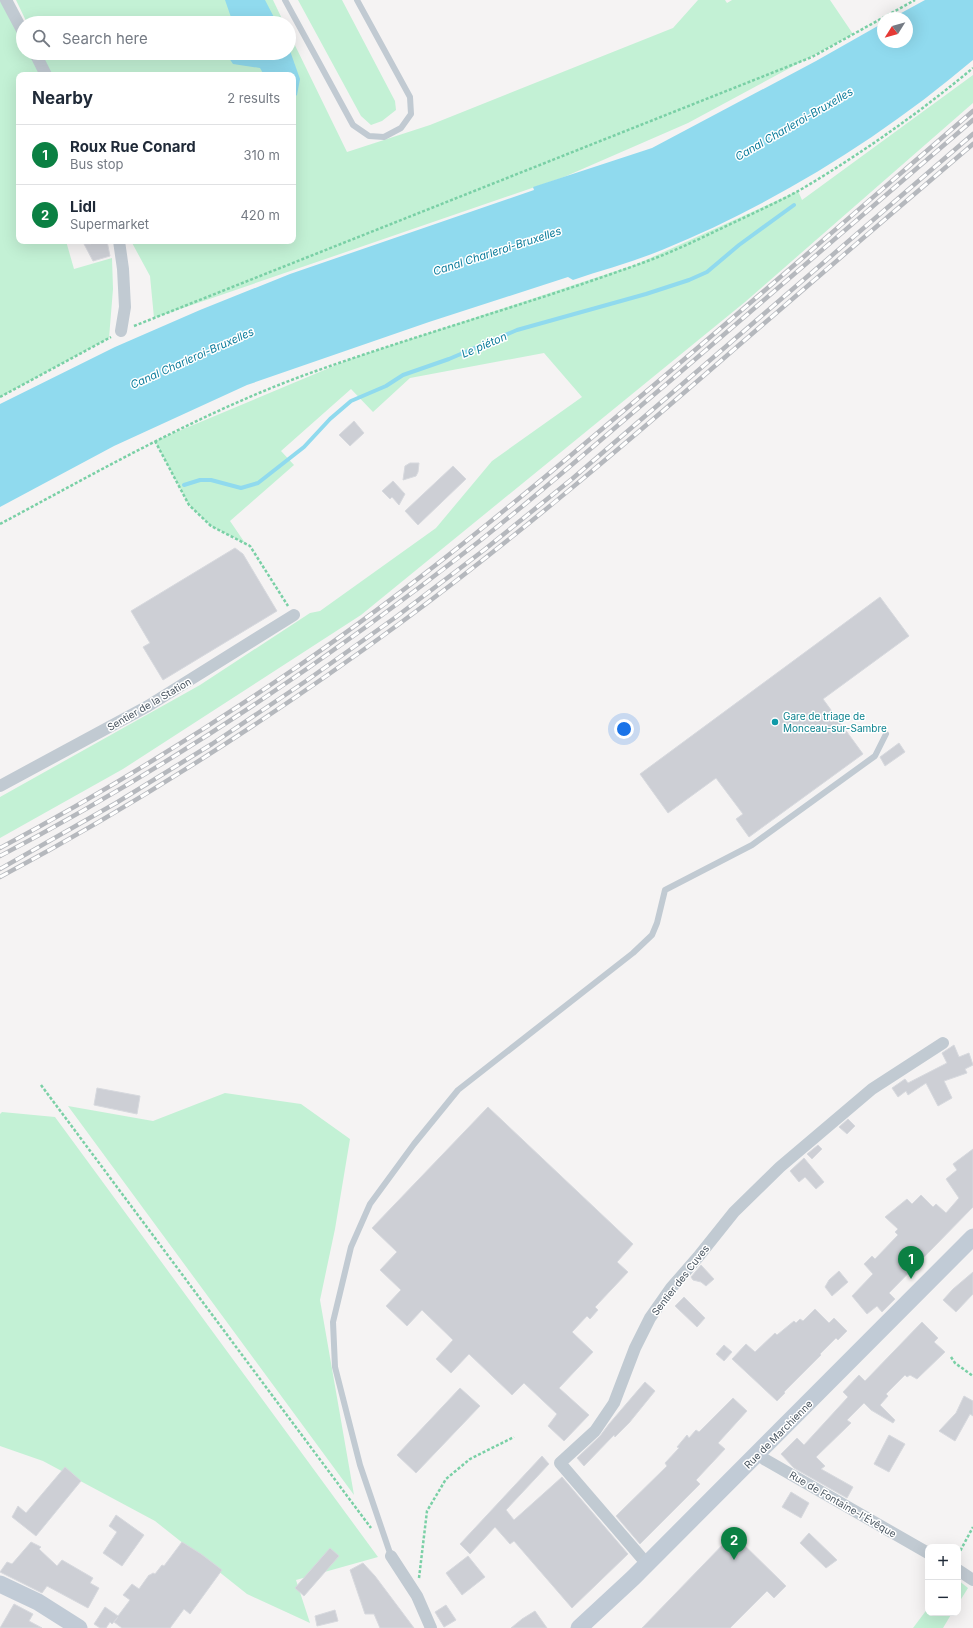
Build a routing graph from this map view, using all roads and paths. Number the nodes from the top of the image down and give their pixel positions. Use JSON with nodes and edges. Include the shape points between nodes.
{"nodes":[{"id":1,"x":6,"y":0,"type":"edge"},
{"id":2,"x":285,"y":0,"type":"edge"},
{"id":3,"x":357,"y":0,"type":"edge"},
{"id":4,"x":915,"y":0,"type":"edge"},
{"id":5,"x":294,"y":16,"type":"edge"},
{"id":6,"x":16,"y":19,"type":"edge"},
{"id":7,"x":296,"y":20,"type":"edge"},
{"id":8,"x":38,"y":60,"type":"edge"},
{"id":9,"x":973,"y":68,"type":"edge"},
{"id":10,"x":44,"y":72,"type":"edge"},
{"id":11,"x":119,"y":244,"type":"edge"},
{"id":12,"x":121,"y":331,"type":"junction"},
{"id":13,"x":0,"y":397,"type":"edge"},
{"id":14,"x":155,"y":441,"type":"junction"},
{"id":15,"x":0,"y":524,"type":"edge"},
{"id":16,"x":294,"y":616,"type":"joint"},
{"id":17,"x":886,"y":734,"type":"dead end"},
{"id":18,"x":0,"y":786,"type":"edge"},
{"id":19,"x":943,"y":1043,"type":"dead end"},
{"id":20,"x":41,"y":1086,"type":"dead end"},
{"id":21,"x":973,"y":1237,"type":"edge"},
{"id":22,"x":951,"y":1357,"type":"dead end"},
{"id":23,"x":973,"y":1376,"type":"edge"},
{"id":24,"x":514,"y":1437,"type":"dead end"},
{"id":25,"x":758,"y":1454,"type":"junction"},
{"id":26,"x":973,"y":1527,"type":"edge"},
{"id":27,"x":372,"y":1531,"type":"dead end"},
{"id":28,"x":961,"y":1549,"type":"edge"},
{"id":29,"x":925,"y":1551,"type":"edge"},
{"id":30,"x":391,"y":1556,"type":"joint"},
{"id":31,"x":647,"y":1564,"type":"junction"},
{"id":32,"x":961,"y":1572,"type":"edge"},
{"id":33,"x":973,"y":1580,"type":"edge"},
{"id":34,"x":0,"y":1584,"type":"edge"},
{"id":35,"x":417,"y":1596,"type":"junction"},
{"id":36,"x":79,"y":1628,"type":"edge"},
{"id":37,"x":431,"y":1628,"type":"edge"},
{"id":38,"x":579,"y":1628,"type":"edge"}],
"edges":[{"from":1,"to":6,"type":"street"},
{"from":2,"to":5,"type":"lane"},
{"from":3,"to":7,"type":"lane","via":[[410,97],[411,114],[401,128],[384,137],[369,136],[353,125]]},
{"from":4,"to":12,"type":"path","via":[[812,57]]},
{"from":8,"to":10,"type":"street"},
{"from":9,"to":14,"type":"path","via":[[857,154],[798,191],[704,237],[649,260],[551,294],[414,337],[300,377],[191,422]]},
{"from":11,"to":12,"type":"street","via":[[125,307]]},
{"from":12,"to":13,"type":"path"},
{"from":14,"to":15,"type":"path"},
{"from":14,"to":16,"type":"path","via":[[189,505],[211,526],[250,546]]},
{"from":16,"to":18,"type":"street","name":"Sentier de la Station","via":[[148,706]]},
{"from":17,"to":30,"type":"lane","via":[[875,756],[752,845],[665,890],[652,935],[633,953],[458,1090],[370,1204],[351,1247],[333,1322],[335,1367],[360,1465]]},
{"from":19,"to":31,"type":"street","name":"Sentier des Cuves","via":[[872,1089],[786,1162],[734,1212],[671,1288],[650,1318],[635,1348],[614,1403],[595,1431],[560,1463]]},
{"from":20,"to":27,"type":"path"},
{"from":21,"to":25,"type":"main road","name":"Rue de Marchienne"},
{"from":22,"to":23,"type":"path"},
{"from":24,"to":35,"type":"path","via":[[470,1459],[446,1478],[427,1511]]},
{"from":25,"to":29,"type":"street","name":"Rue de Fontaine-l'Évêque"},
{"from":25,"to":31,"type":"main road","name":"Rue de Marchienne"},
{"from":26,"to":28,"type":"path"},
{"from":30,"to":35,"type":"street"},
{"from":31,"to":38,"type":"main road","name":"Rue de Marchienne"},
{"from":32,"to":33,"type":"street"},
{"from":34,"to":36,"type":"main road","via":[[38,1602]]},
{"from":35,"to":37,"type":"street"}]}
